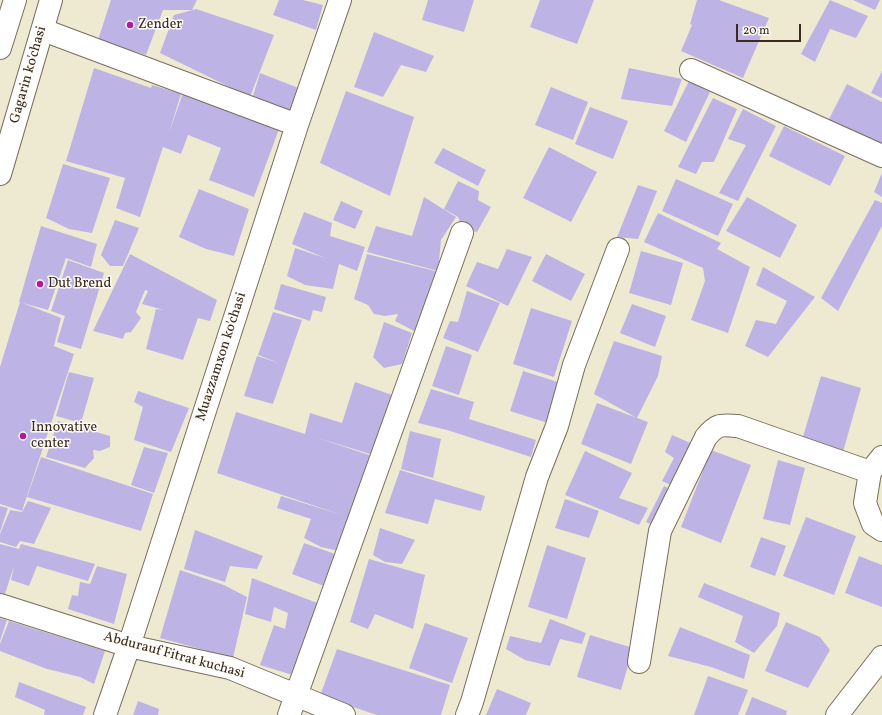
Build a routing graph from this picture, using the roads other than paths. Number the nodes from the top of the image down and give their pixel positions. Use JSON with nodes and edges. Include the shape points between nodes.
{"nodes":[{"id":1,"x":15,"y":0,"type":"edge"},
{"id":2,"x":51,"y":0,"type":"edge"},
{"id":3,"x":340,"y":0,"type":"edge"},
{"id":4,"x":43,"y":30,"type":"junction"},
{"id":5,"x":0,"y":48,"type":"edge"},
{"id":6,"x":691,"y":70,"type":"dead end"},
{"id":7,"x":297,"y":125,"type":"junction"},
{"id":8,"x":882,"y":156,"type":"edge"},
{"id":9,"x":0,"y":174,"type":"edge"},
{"id":10,"x":462,"y":233,"type":"dead end"},
{"id":11,"x":618,"y":249,"type":"dead end"},
{"id":12,"x":876,"y":465,"type":"edge"},
{"id":13,"x":882,"y":530,"type":"edge"},
{"id":14,"x":0,"y":605,"type":"edge"},
{"id":15,"x":130,"y":646,"type":"junction"},
{"id":16,"x":882,"y":657,"type":"edge"},
{"id":17,"x":639,"y":662,"type":"dead end"},
{"id":18,"x":297,"y":694,"type":"junction"},
{"id":19,"x":105,"y":715,"type":"edge"},
{"id":20,"x":289,"y":715,"type":"edge"},
{"id":21,"x":344,"y":715,"type":"edge"},
{"id":22,"x":467,"y":715,"type":"edge"},
{"id":23,"x":836,"y":715,"type":"edge"}],
"edges":[{"from":1,"to":5,"type":"street"},
{"from":2,"to":4,"type":"street","name":"Gagarin ko'chasi"},
{"from":3,"to":7,"type":"street","name":"Muazzamxon ko'chasi"},
{"from":4,"to":7,"type":"street"},
{"from":4,"to":9,"type":"street","name":"Gagarin ko'chasi"},
{"from":6,"to":8,"type":"street"},
{"from":7,"to":15,"type":"street","name":"Muazzamxon ko'chasi"},
{"from":10,"to":18,"type":"street"},
{"from":11,"to":22,"type":"street","via":[[574,365],[557,426],[537,477]]},
{"from":12,"to":13,"type":"street","via":[[864,503],[873,524]]},
{"from":12,"to":17,"type":"street","via":[[738,426],[715,427],[706,437],[660,531]]},
{"from":14,"to":15,"type":"street","name":"Abdurauf Fitrat kuchasi"},
{"from":15,"to":18,"type":"street","name":"Abdurauf Fitrat kuchasi","via":[[230,668]]},
{"from":15,"to":19,"type":"street","name":"Muazzamxon ko'chasi"},
{"from":16,"to":23,"type":"street"},
{"from":18,"to":20,"type":"street"},
{"from":18,"to":21,"type":"street","name":"Abdurauf Fitrat kuchasi"}]}
